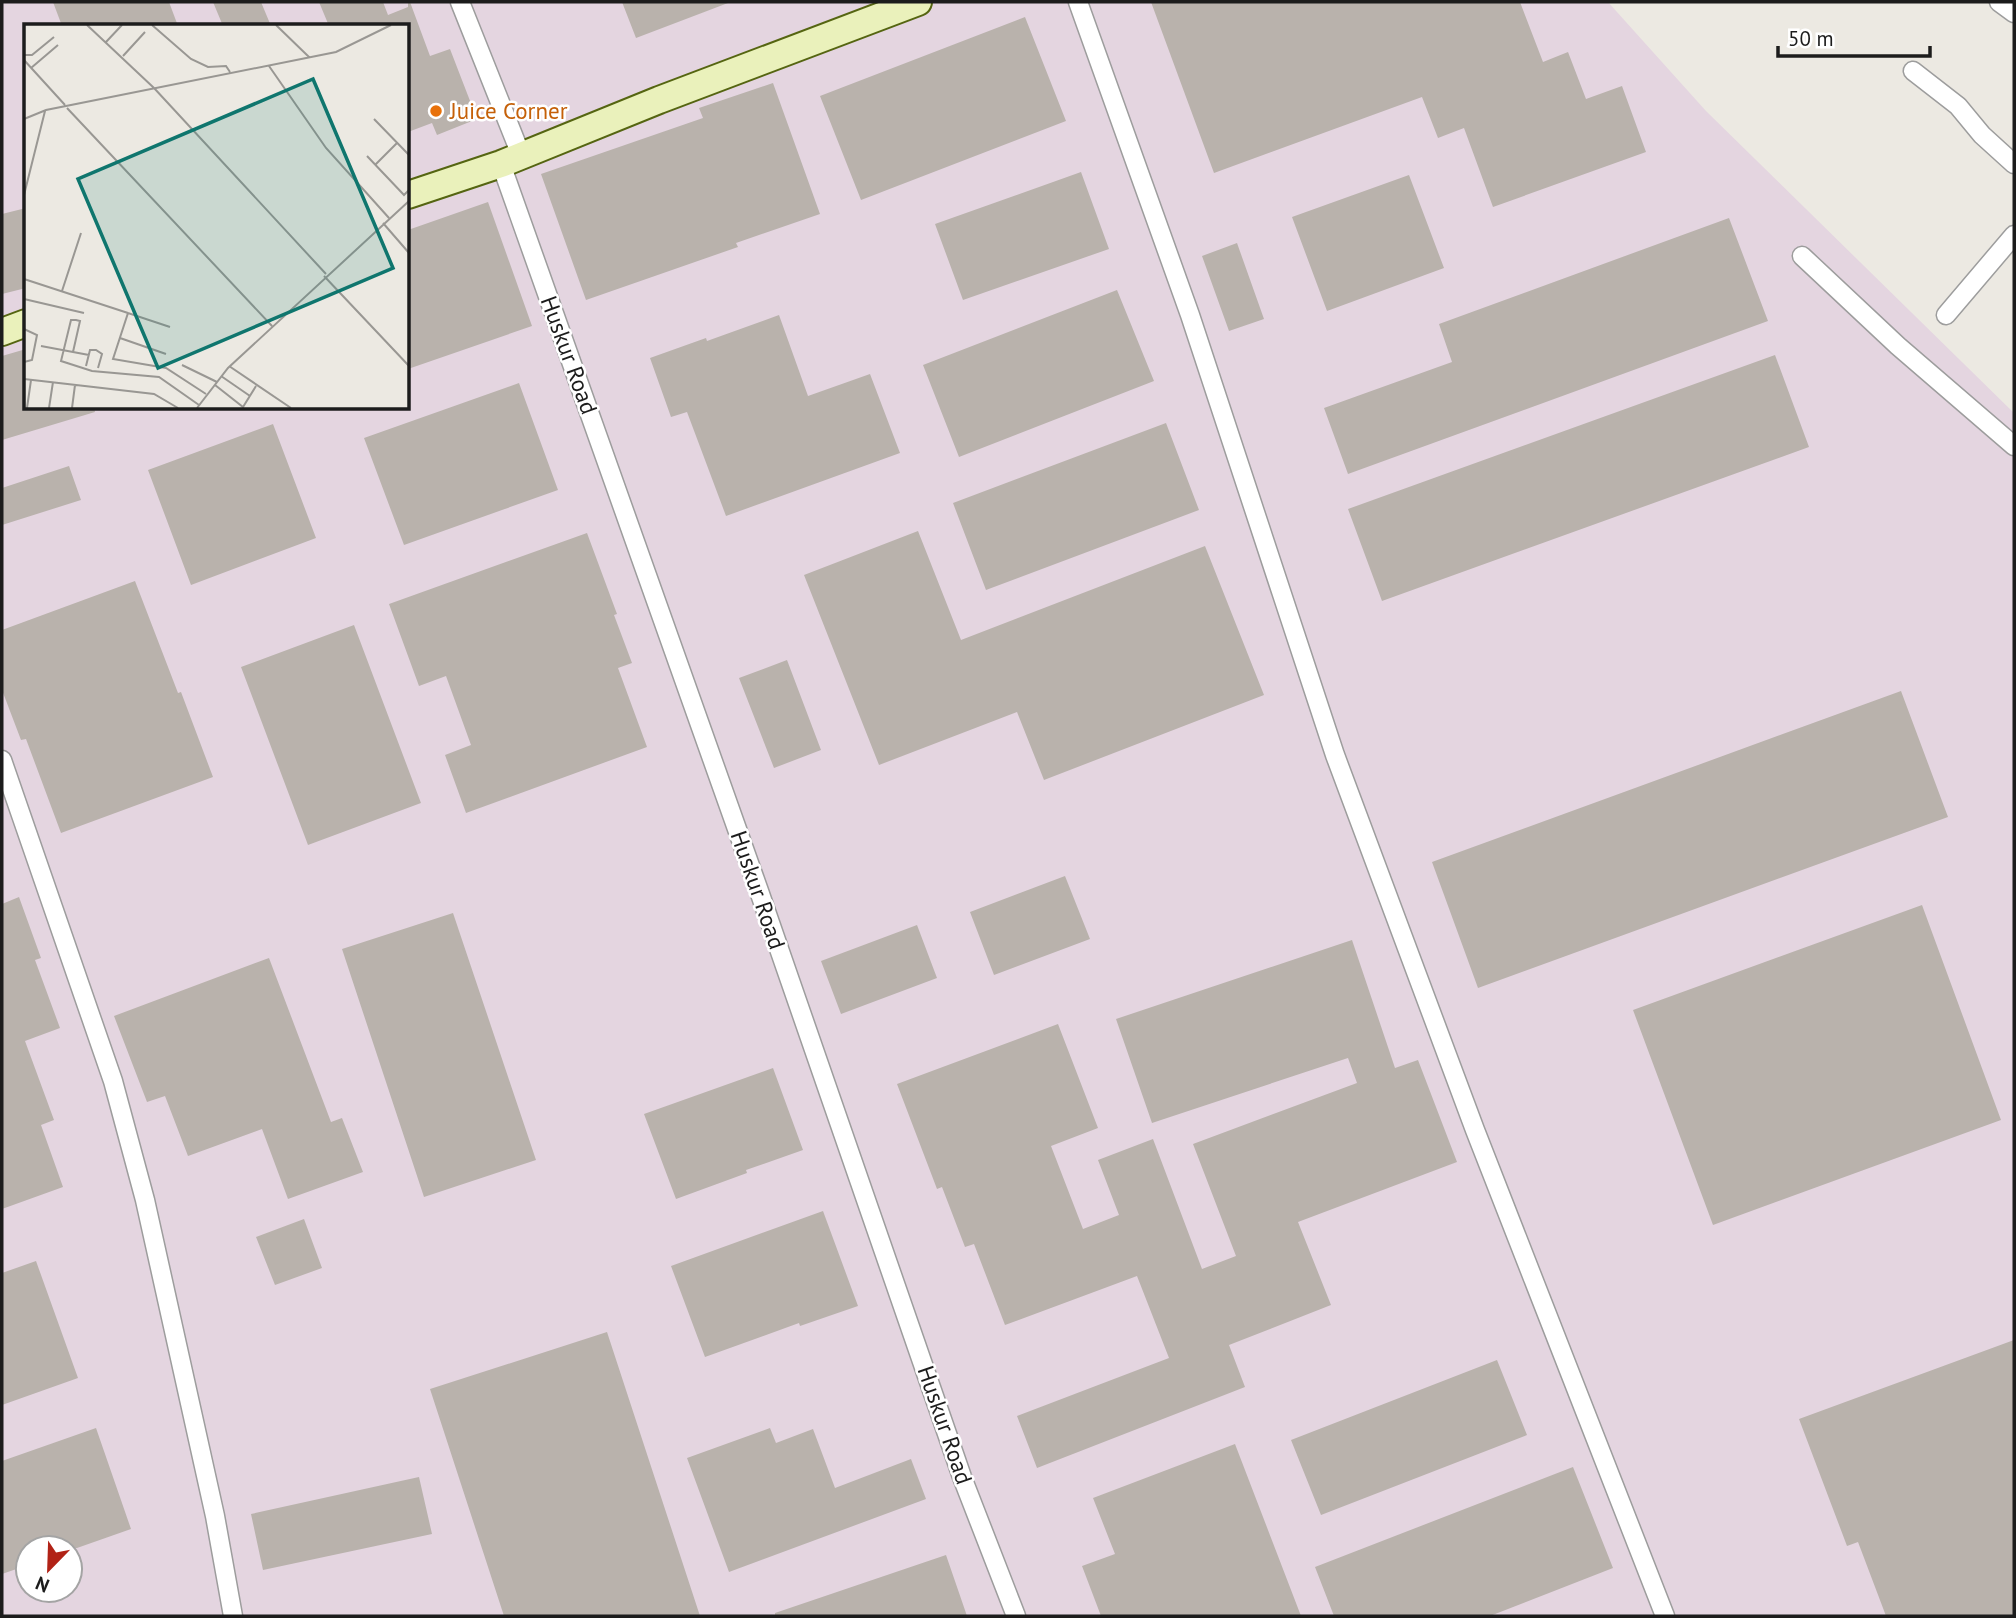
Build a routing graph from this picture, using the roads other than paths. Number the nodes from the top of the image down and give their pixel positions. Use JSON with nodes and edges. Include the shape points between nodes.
{"nodes":[{"id":1,"x":460,"y":2,"type":"edge"},
{"id":2,"x":918,"y":2,"type":"edge"},
{"id":3,"x":1078,"y":2,"type":"edge"},
{"id":4,"x":1999,"y":2,"type":"edge"},
{"id":5,"x":2014,"y":12,"type":"edge"},
{"id":6,"x":1913,"y":71,"type":"dead end"},
{"id":7,"x":511,"y":160,"type":"junction"},
{"id":8,"x":2014,"y":164,"type":"edge"},
{"id":9,"x":410,"y":194,"type":"edge"},
{"id":10,"x":2014,"y":235,"type":"edge"},
{"id":11,"x":1802,"y":256,"type":"dead end"},
{"id":12,"x":1946,"y":315,"type":"dead end"},
{"id":13,"x":24,"y":324,"type":"edge"},
{"id":14,"x":2,"y":332,"type":"edge"},
{"id":15,"x":2014,"y":446,"type":"edge"},
{"id":16,"x":2,"y":760,"type":"edge"},
{"id":17,"x":233,"y":1616,"type":"edge"},
{"id":18,"x":1016,"y":1616,"type":"edge"},
{"id":19,"x":1665,"y":1616,"type":"edge"}],
"edges":[{"from":1,"to":7,"type":"street","name":"Huskur Road"},
{"from":2,"to":7,"type":"street"},
{"from":3,"to":19,"type":"street","via":[[1190,316],[1335,755]]},
{"from":4,"to":5,"type":"street"},
{"from":6,"to":8,"type":"street","via":[[1958,106]]},
{"from":7,"to":9,"type":"street"},
{"from":7,"to":18,"type":"street","name":"Huskur Road","via":[[754,878],[962,1476]]},
{"from":10,"to":12,"type":"street"},
{"from":11,"to":15,"type":"street"},
{"from":13,"to":14,"type":"street"},
{"from":16,"to":17,"type":"street","via":[[113,1081],[142,1187]]}]}
